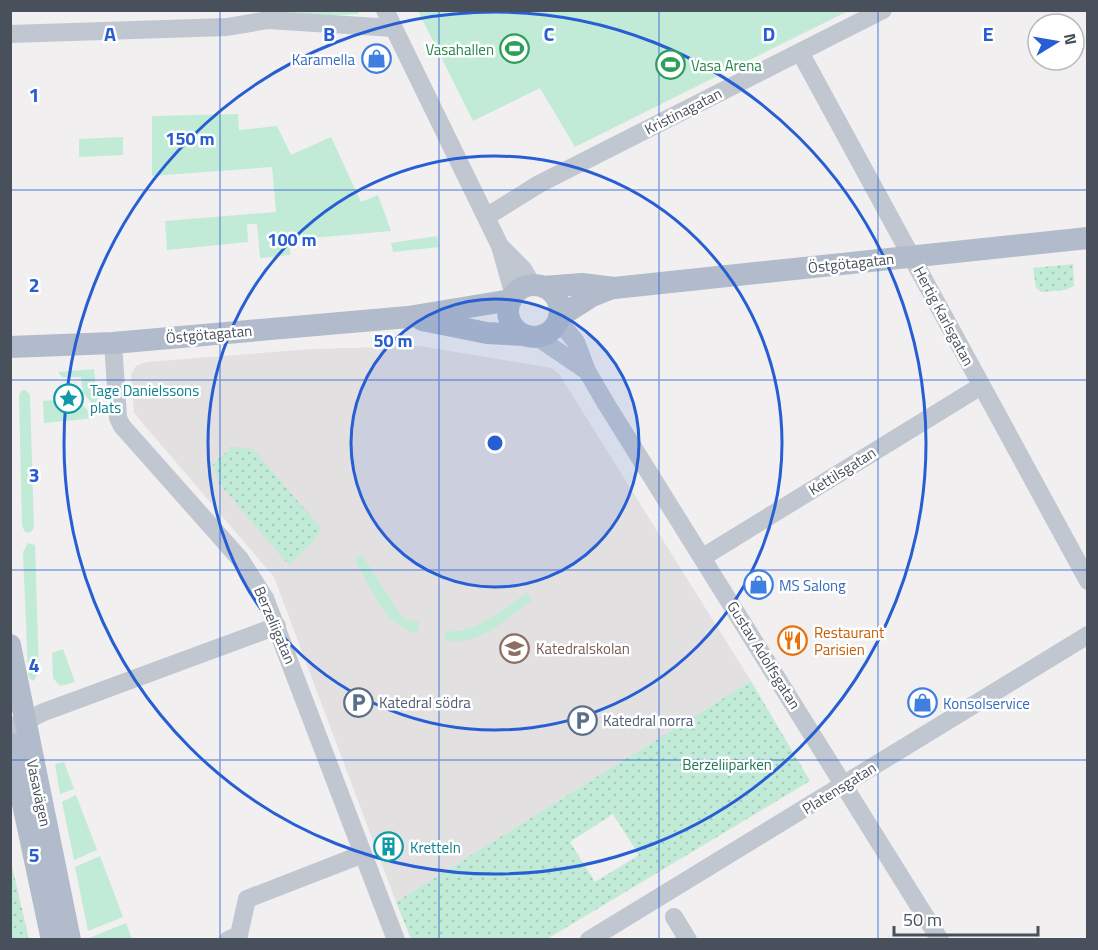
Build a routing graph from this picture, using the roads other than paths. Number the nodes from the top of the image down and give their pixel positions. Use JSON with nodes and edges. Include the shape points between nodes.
{"nodes":[{"id":1,"x":288,"y":10,"type":"edge"},
{"id":2,"x":385,"y":10,"type":"edge"},
{"id":3,"x":883,"y":10,"type":"edge"},
{"id":4,"x":268,"y":20,"type":"junction"},
{"id":5,"x":394,"y":28,"type":"junction"},
{"id":6,"x":10,"y":34,"type":"edge"},
{"id":7,"x":800,"y":52,"type":"junction"},
{"id":8,"x":486,"y":217,"type":"junction"},
{"id":9,"x":1088,"y":238,"type":"edge"},
{"id":10,"x":912,"y":256,"type":"junction"},
{"id":11,"x":614,"y":288,"type":"junction"},
{"id":12,"x":525,"y":292,"type":"junction"},
{"id":13,"x":408,"y":317,"type":"junction"},
{"id":14,"x":559,"y":319,"type":"junction"},
{"id":15,"x":530,"y":336,"type":"junction"},
{"id":16,"x":113,"y":343,"type":"junction"},
{"id":17,"x":10,"y":347,"type":"edge"},
{"id":18,"x":587,"y":371,"type":"junction"},
{"id":19,"x":981,"y":386,"type":"junction"},
{"id":20,"x":703,"y":557,"type":"junction"},
{"id":21,"x":1088,"y":581,"type":"edge"},
{"id":22,"x":277,"y":626,"type":"junction"},
{"id":23,"x":1088,"y":635,"type":"edge"},
{"id":24,"x":10,"y":645,"type":"edge"},
{"id":25,"x":17,"y":725,"type":"edge"},
{"id":26,"x":10,"y":743,"type":"edge"},
{"id":27,"x":844,"y":784,"type":"junction"},
{"id":28,"x":363,"y":854,"type":"junction"},
{"id":29,"x":674,"y":917,"type":"dead end"},
{"id":30,"x":619,"y":932,"type":"edge"},
{"id":31,"x":52,"y":939,"type":"edge"},
{"id":32,"x":70,"y":939,"type":"edge"},
{"id":33,"x":228,"y":939,"type":"edge"},
{"id":34,"x":396,"y":939,"type":"edge"},
{"id":35,"x":589,"y":939,"type":"edge"},
{"id":36,"x":688,"y":939,"type":"edge"},
{"id":37,"x":940,"y":939,"type":"edge"}],
"edges":[{"from":1,"to":4,"type":"street"},
{"from":2,"to":5,"type":"street"},
{"from":3,"to":7,"type":"street","name":"Kristinagatan"},
{"from":4,"to":5,"type":"street"},
{"from":4,"to":6,"type":"street","via":[[227,27]]},
{"from":5,"to":8,"type":"street"},
{"from":7,"to":8,"type":"street","name":"Kristinagatan","via":[[539,184]]},
{"from":7,"to":10,"type":"street","name":"Hertig Karlsgatan"},
{"from":8,"to":12,"type":"street"},
{"from":9,"to":10,"type":"main road","name":"Östgötagatan"},
{"from":10,"to":11,"type":"main road","name":"Östgötagatan"},
{"from":10,"to":19,"type":"street","name":"Hertig Karlsgatan"},
{"from":11,"to":12,"type":"main road","name":"Östgötagatan","via":[[582,284]]},
{"from":11,"to":14,"type":"main road","name":"Östgötagatan","via":[[592,296]]},
{"from":12,"to":13,"type":"main road","name":"Östgötagatan"},
{"from":12,"to":14,"type":"main road","via":[[557,299]]},
{"from":12,"to":15,"type":"main road","via":[[510,320]]},
{"from":13,"to":15,"type":"main road","name":"Östgötagatan","via":[[487,333]]},
{"from":13,"to":16,"type":"main road","name":"Östgötagatan"},
{"from":14,"to":15,"type":"main road","via":[[550,332]]},
{"from":14,"to":18,"type":"street","name":"Gustav Adolfsgatan","via":[[576,342]]},
{"from":15,"to":18,"type":"street","name":"Gustav Adolfsgatan"},
{"from":16,"to":17,"type":"main road","name":"Östgötagatan"},
{"from":16,"to":22,"type":"street","name":"Berzeliigatan","via":[[118,418],[122,426],[254,578]]},
{"from":18,"to":20,"type":"street","name":"Gustav Adolfsgatan"},
{"from":19,"to":20,"type":"street","name":"Kettilsgatan"},
{"from":19,"to":21,"type":"street","name":"Hertig Karlsgatan"},
{"from":20,"to":27,"type":"street","name":"Gustav Adolfsgatan"},
{"from":22,"to":25,"type":"street"},
{"from":22,"to":28,"type":"street","name":"Berzeliigatan"},
{"from":23,"to":27,"type":"street","name":"Platensgatan"},
{"from":24,"to":25,"type":"main road","name":"Vasavägen"},
{"from":25,"to":32,"type":"main road","name":"Vasavägen"},
{"from":26,"to":31,"type":"main road","name":"Vasavägen"},
{"from":27,"to":30,"type":"street","name":"Platensgatan"},
{"from":27,"to":37,"type":"street","name":"Gustav Adolfsgatan"},
{"from":28,"to":33,"type":"street","via":[[247,899],[239,935]]},
{"from":28,"to":34,"type":"street","name":"Berzeliigatan"},
{"from":29,"to":36,"type":"street"},
{"from":30,"to":35,"type":"street","name":"Platensgatan"}]}
